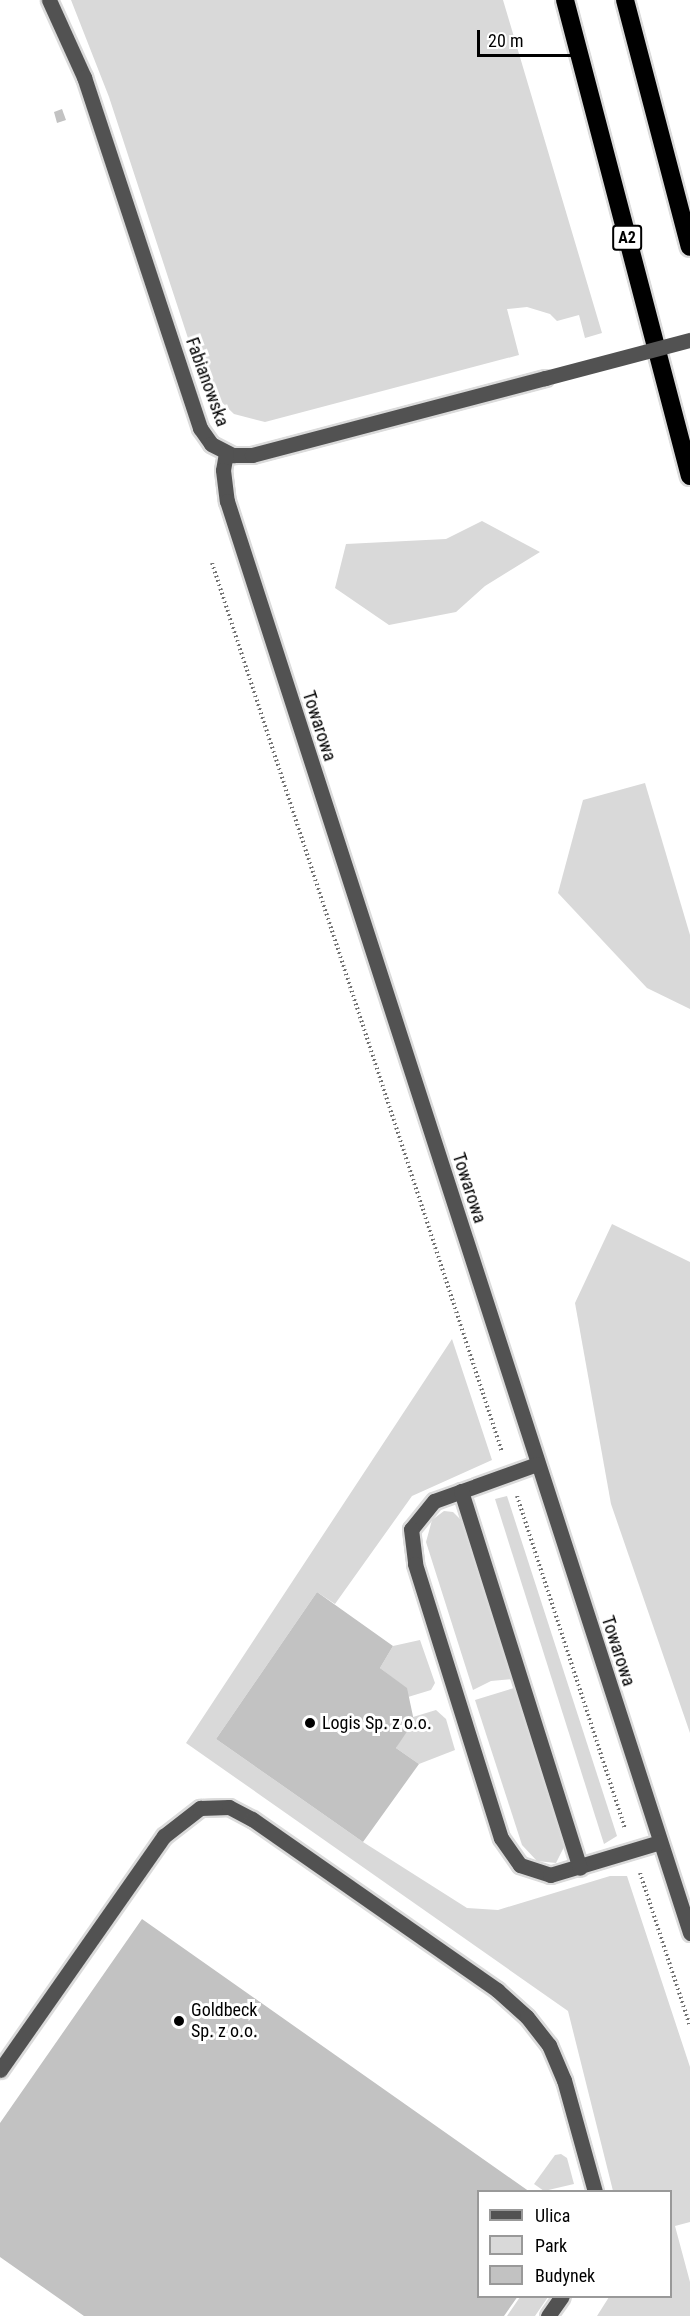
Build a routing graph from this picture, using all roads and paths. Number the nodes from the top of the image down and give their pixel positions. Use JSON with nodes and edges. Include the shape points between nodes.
{"nodes":[{"id":1,"x":50,"y":0,"type":"edge"},
{"id":2,"x":565,"y":0,"type":"edge"},
{"id":3,"x":625,"y":0,"type":"edge"},
{"id":4,"x":690,"y":247,"type":"edge"},
{"id":5,"x":690,"y":340,"type":"edge"},
{"id":6,"x":226,"y":453,"type":"junction"},
{"id":7,"x":690,"y":476,"type":"edge"},
{"id":8,"x":212,"y":563,"type":"dead end"},
{"id":9,"x":537,"y":1464,"type":"junction"},
{"id":10,"x":510,"y":1474,"type":"junction"},
{"id":11,"x":461,"y":1491,"type":"junction"},
{"id":12,"x":660,"y":1842,"type":"junction"},
{"id":13,"x":633,"y":1851,"type":"junction"},
{"id":14,"x":580,"y":1868,"type":"junction"},
{"id":15,"x":690,"y":1933,"type":"edge"},
{"id":16,"x":690,"y":2026,"type":"edge"},
{"id":17,"x":0,"y":2070,"type":"edge"},
{"id":18,"x":594,"y":2190,"type":"edge"},
{"id":19,"x":561,"y":2298,"type":"edge"},
{"id":20,"x":548,"y":2316,"type":"edge"}],
"edges":[{"from":1,"to":6,"type":"street","name":"Fabianowska","via":[[103,130],[200,428],[211,444]]},
{"from":2,"to":7,"type":"highway","number":"A2"},
{"from":3,"to":4,"type":"highway"},
{"from":5,"to":6,"type":"street","name":"Fabianowska","bridge":true,"via":[[252,455]]},
{"from":6,"to":9,"type":"street","name":"Towarowa","via":[[223,471],[227,501]]},
{"from":8,"to":10,"type":"path"},
{"from":9,"to":10,"type":"street"},
{"from":9,"to":12,"type":"street","name":"Towarowa"},
{"from":10,"to":11,"type":"street"},
{"from":10,"to":13,"type":"path"},
{"from":11,"to":14,"type":"street"},
{"from":11,"to":14,"type":"street","via":[[425,1507],[415,1520],[410,1540],[497,1827],[512,1858],[528,1871],[550,1875]]},
{"from":12,"to":13,"type":"street"},
{"from":12,"to":15,"type":"street","name":"Towarowa"},
{"from":13,"to":14,"type":"street"},
{"from":13,"to":16,"type":"path"},
{"from":17,"to":18,"type":"street","via":[[164,1836],[200,1809],[229,1807],[252,1819],[487,1983],[527,2016],[549,2045],[564,2080]]},
{"from":19,"to":20,"type":"street"}]}
